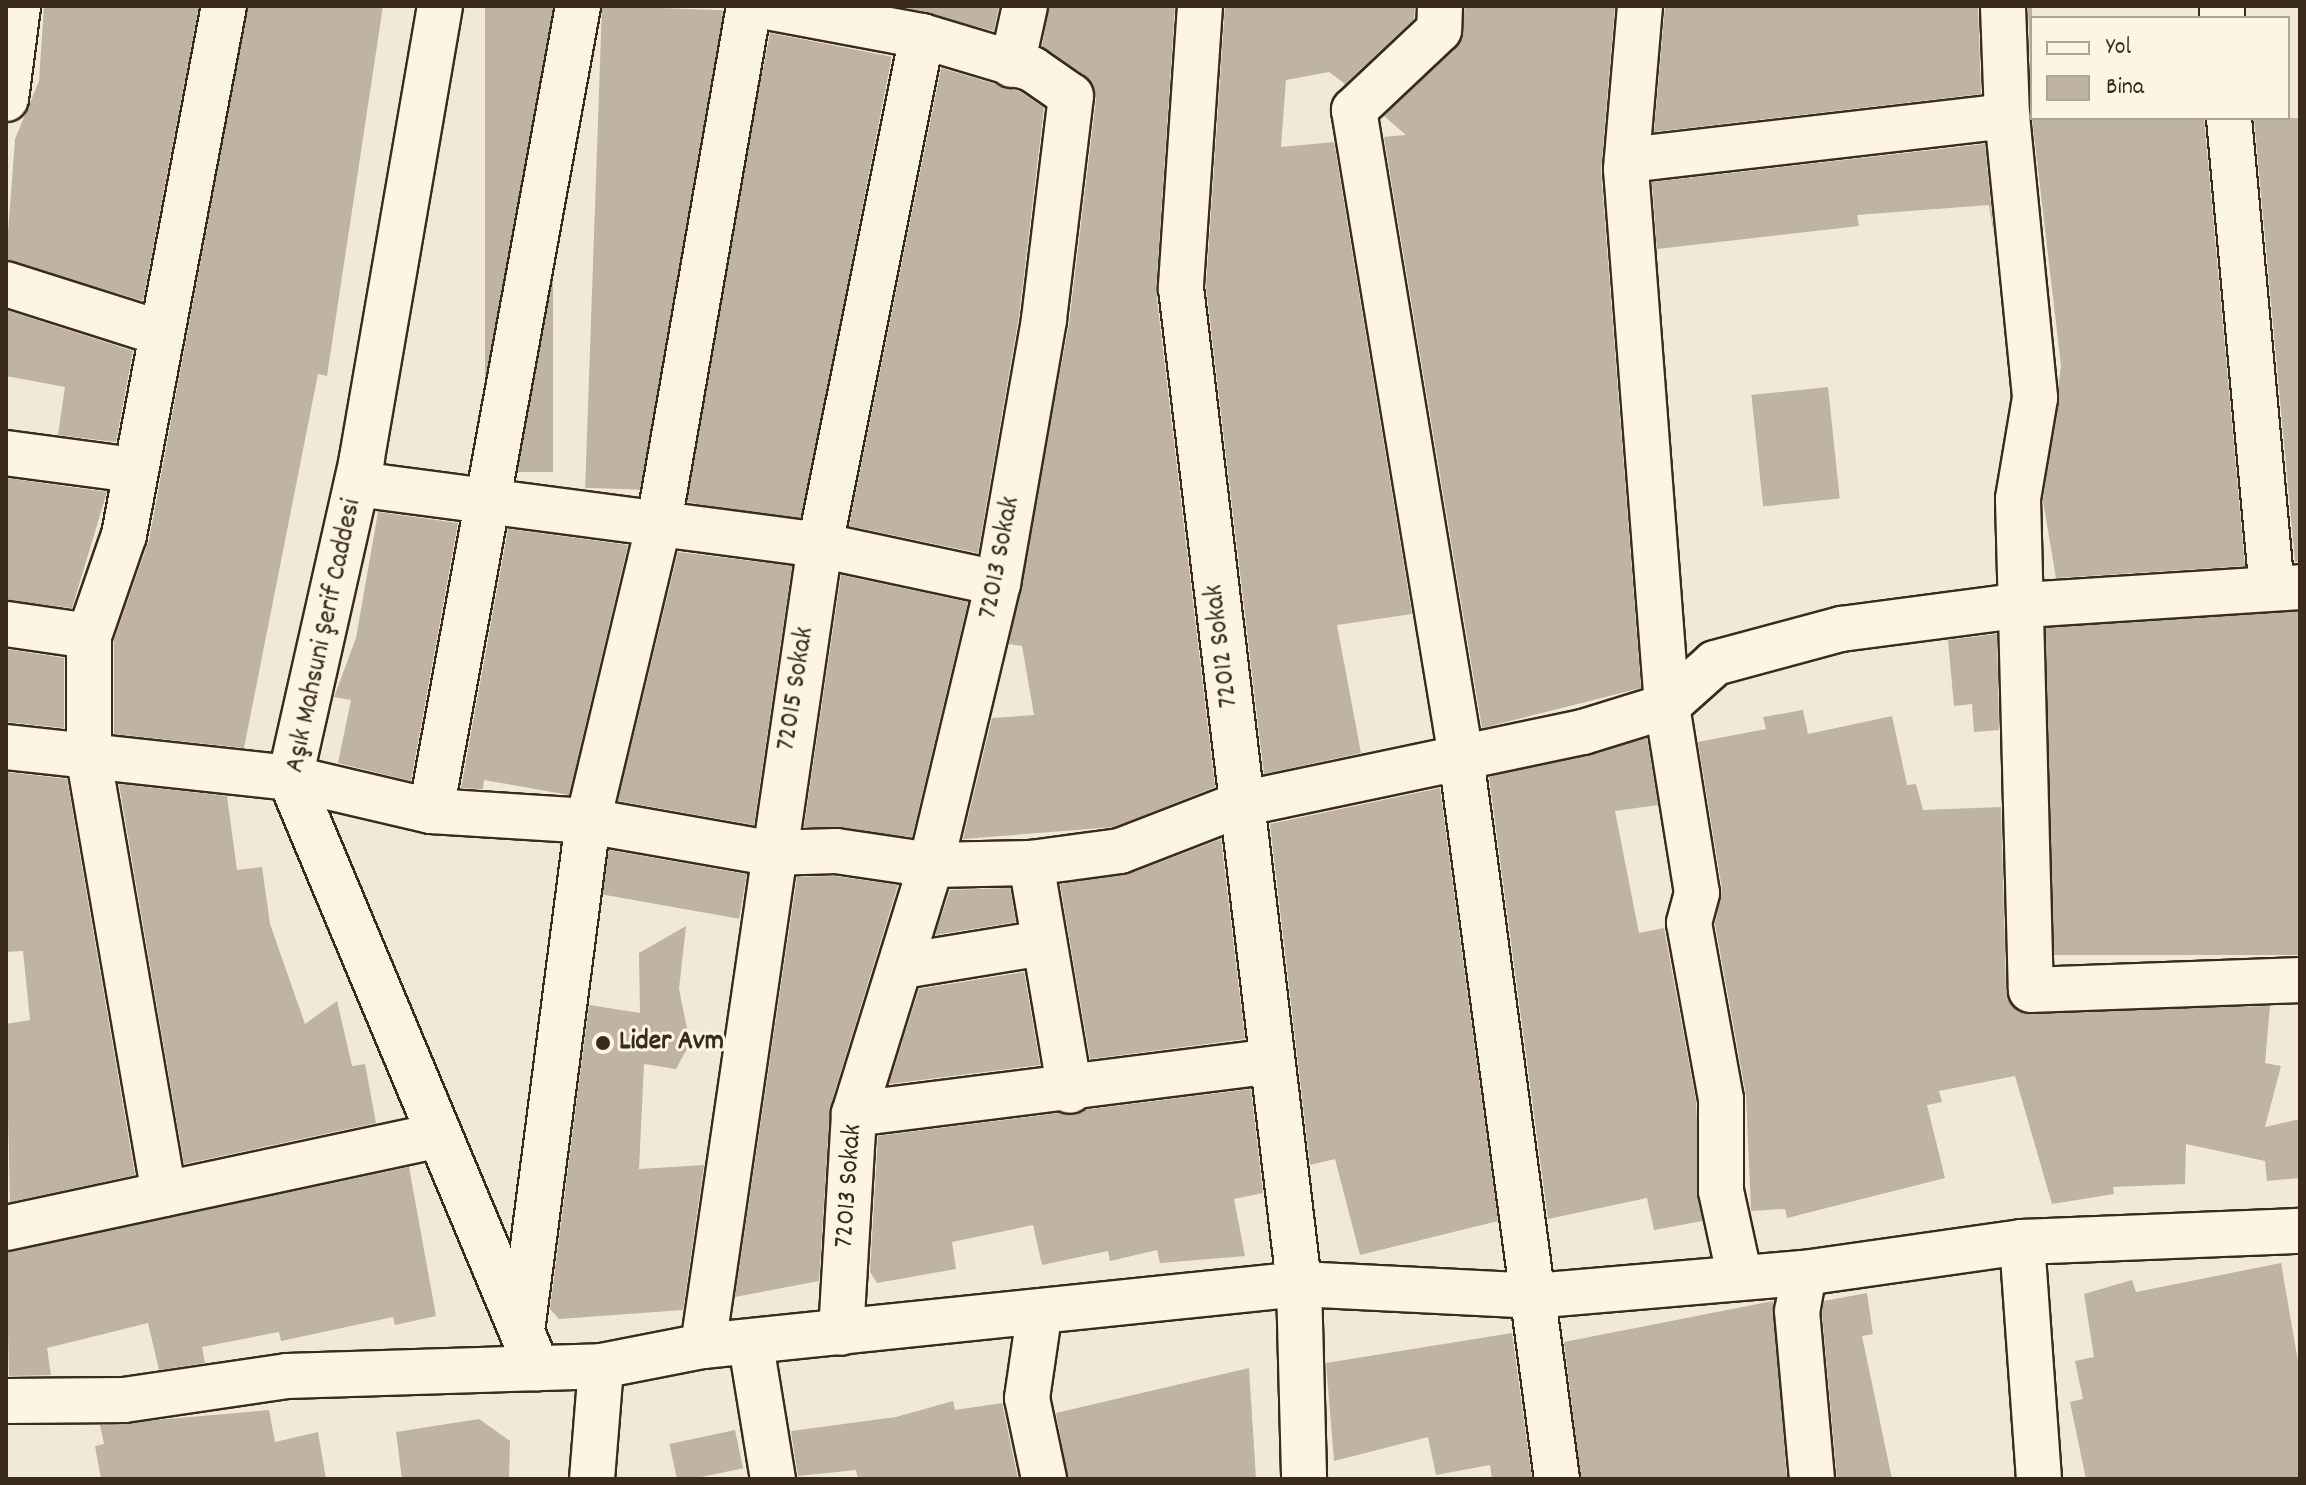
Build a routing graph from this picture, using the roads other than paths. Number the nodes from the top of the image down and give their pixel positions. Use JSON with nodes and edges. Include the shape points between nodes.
{"nodes":[{"id":1,"x":18,"y":6,"type":"edge"},
{"id":2,"x":224,"y":6,"type":"edge"},
{"id":3,"x":440,"y":6,"type":"edge"},
{"id":4,"x":578,"y":6,"type":"edge"},
{"id":5,"x":749,"y":6,"type":"edge"},
{"id":6,"x":761,"y":6,"type":"edge"},
{"id":7,"x":1025,"y":6,"type":"edge"},
{"id":8,"x":1200,"y":6,"type":"edge"},
{"id":9,"x":1440,"y":6,"type":"edge"},
{"id":10,"x":1640,"y":6,"type":"edge"},
{"id":11,"x":2003,"y":6,"type":"edge"},
{"id":12,"x":826,"y":14,"type":"edge"},
{"id":13,"x":922,"y":36,"type":"junction"},
{"id":14,"x":1012,"y":65,"type":"junction"},
{"id":15,"x":6,"y":99,"type":"edge"},
{"id":16,"x":2007,"y":116,"type":"junction"},
{"id":17,"x":2229,"y":120,"type":"edge"},
{"id":18,"x":1627,"y":160,"type":"junction"},
{"id":19,"x":6,"y":284,"type":"edge"},
{"id":20,"x":157,"y":332,"type":"junction"},
{"id":21,"x":6,"y":453,"type":"edge"},
{"id":22,"x":134,"y":470,"type":"junction"},
{"id":23,"x":357,"y":484,"type":"junction"},
{"id":24,"x":483,"y":500,"type":"junction"},
{"id":25,"x":658,"y":528,"type":"junction"},
{"id":26,"x":820,"y":545,"type":"junction"},
{"id":27,"x":998,"y":583,"type":"junction"},
{"id":28,"x":2286,"y":588,"type":"edge"},
{"id":29,"x":2024,"y":605,"type":"junction"},
{"id":30,"x":6,"y":624,"type":"edge"},
{"id":31,"x":89,"y":636,"type":"junction"},
{"id":32,"x":1667,"y":706,"type":"junction"},
{"id":33,"x":6,"y":747,"type":"edge"},
{"id":34,"x":1461,"y":757,"type":"junction"},
{"id":35,"x":89,"y":759,"type":"junction"},
{"id":36,"x":290,"y":778,"type":"junction"},
{"id":37,"x":1241,"y":804,"type":"junction"},
{"id":38,"x":431,"y":811,"type":"junction"},
{"id":39,"x":588,"y":821,"type":"junction"},
{"id":40,"x":770,"y":853,"type":"junction"},
{"id":41,"x":1031,"y":863,"type":"junction"},
{"id":42,"x":931,"y":865,"type":"junction"},
{"id":43,"x":1044,"y":943,"type":"junction"},
{"id":44,"x":903,"y":966,"type":"junction"},
{"id":45,"x":2300,"y":980,"type":"edge"},
{"id":46,"x":1271,"y":1061,"type":"junction"},
{"id":47,"x":1070,"y":1091,"type":"junction"},
{"id":48,"x":854,"y":1114,"type":"junction"},
{"id":49,"x":438,"y":1135,"type":"junction"},
{"id":50,"x":164,"y":1194,"type":"junction"},
{"id":51,"x":6,"y":1228,"type":"edge"},
{"id":52,"x":2300,"y":1231,"type":"edge"},
{"id":53,"x":2022,"y":1242,"type":"junction"},
{"id":54,"x":1804,"y":1273,"type":"junction"},
{"id":55,"x":1740,"y":1278,"type":"junction"},
{"id":56,"x":1299,"y":1284,"type":"junction"},
{"id":57,"x":1533,"y":1296,"type":"junction"},
{"id":58,"x":1039,"y":1316,"type":"junction"},
{"id":59,"x":841,"y":1333,"type":"junction"},
{"id":60,"x":751,"y":1345,"type":"junction"},
{"id":61,"x":703,"y":1346,"type":"junction"},
{"id":62,"x":530,"y":1349,"type":"junction"},
{"id":63,"x":601,"y":1366,"type":"junction"},
{"id":64,"x":6,"y":1401,"type":"edge"},
{"id":65,"x":592,"y":1479,"type":"edge"},
{"id":66,"x":773,"y":1479,"type":"edge"},
{"id":67,"x":1044,"y":1479,"type":"edge"},
{"id":68,"x":1304,"y":1479,"type":"edge"},
{"id":69,"x":1557,"y":1479,"type":"edge"},
{"id":70,"x":1812,"y":1479,"type":"edge"},
{"id":71,"x":2039,"y":1479,"type":"edge"}],
"edges":[{"from":1,"to":15,"type":"street"},
{"from":2,"to":20,"type":"street"},
{"from":3,"to":23,"type":"street","name":"Aşık Mahsuni Şerif Caddesi"},
{"from":4,"to":24,"type":"street"},
{"from":5,"to":25,"type":"street"},
{"from":6,"to":12,"type":"street","name":"72013 Sokak"},
{"from":7,"to":14,"type":"street"},
{"from":8,"to":37,"type":"street","name":"72012 Sokak","via":[[1181,288]]},
{"from":9,"to":34,"type":"street","via":[[1439,30],[1354,110]]},
{"from":10,"to":18,"type":"street"},
{"from":11,"to":16,"type":"street"},
{"from":12,"to":13,"type":"street","name":"72013 Sokak"},
{"from":13,"to":14,"type":"street","name":"72013 Sokak"},
{"from":13,"to":26,"type":"street","name":"72015 Sokak"},
{"from":14,"to":27,"type":"street","name":"72013 Sokak","via":[[1032,69],[1071,96],[1044,320]]},
{"from":16,"to":18,"type":"street"},
{"from":16,"to":29,"type":"street","via":[[2035,398],[2018,499]]},
{"from":17,"to":28,"type":"street"},
{"from":18,"to":32,"type":"street"},
{"from":19,"to":20,"type":"street"},
{"from":20,"to":22,"type":"street"},
{"from":21,"to":22,"type":"street"},
{"from":22,"to":31,"type":"street","via":[[124,535]]},
{"from":23,"to":24,"type":"street"},
{"from":23,"to":36,"type":"street","name":"Aşık Mahsuni Şerif Caddesi"},
{"from":24,"to":25,"type":"street"},
{"from":24,"to":38,"type":"street"},
{"from":25,"to":26,"type":"street"},
{"from":25,"to":39,"type":"street"},
{"from":26,"to":27,"type":"street"},
{"from":26,"to":40,"type":"street","name":"72015 Sokak"},
{"from":27,"to":42,"type":"street","name":"72013 Sokak"},
{"from":28,"to":29,"type":"street"},
{"from":29,"to":32,"type":"street","via":[[1841,629],[1715,663]]},
{"from":29,"to":45,"type":"street","via":[[2031,990]]},
{"from":30,"to":31,"type":"street"},
{"from":31,"to":35,"type":"street"},
{"from":32,"to":34,"type":"street"},
{"from":32,"to":55,"type":"street","via":[[1697,893],[1689,923],[1721,1099],[1721,1191]]},
{"from":33,"to":35,"type":"street"},
{"from":34,"to":37,"type":"street"},
{"from":34,"to":57,"type":"street"},
{"from":35,"to":36,"type":"street"},
{"from":35,"to":50,"type":"street"},
{"from":36,"to":38,"type":"street"},
{"from":36,"to":49,"type":"street","name":"Aşık Mahsuni Şerif Caddesi"},
{"from":37,"to":41,"type":"street","via":[[1120,851]]},
{"from":37,"to":46,"type":"street","name":"72012 Sokak"},
{"from":38,"to":39,"type":"street"},
{"from":39,"to":40,"type":"street"},
{"from":39,"to":62,"type":"street"},
{"from":40,"to":42,"type":"street","via":[[836,851]]},
{"from":40,"to":61,"type":"street","name":"72015 Sokak"},
{"from":41,"to":42,"type":"street"},
{"from":41,"to":43,"type":"street"},
{"from":42,"to":44,"type":"street","name":"72013 Sokak"},
{"from":43,"to":44,"type":"street"},
{"from":43,"to":47,"type":"street"},
{"from":44,"to":48,"type":"street","name":"72013 Sokak"},
{"from":46,"to":47,"type":"street"},
{"from":46,"to":56,"type":"street","name":"72012 Sokak"},
{"from":47,"to":48,"type":"street"},
{"from":48,"to":59,"type":"street","name":"72013 Sokak"},
{"from":49,"to":50,"type":"street"},
{"from":49,"to":62,"type":"street","name":"Aşık Mahsuni Şerif Caddesi"},
{"from":50,"to":51,"type":"street"},
{"from":52,"to":53,"type":"street"},
{"from":53,"to":54,"type":"street"},
{"from":53,"to":71,"type":"street"},
{"from":54,"to":55,"type":"street"},
{"from":54,"to":70,"type":"street","via":[[1797,1311]]},
{"from":55,"to":57,"type":"street"},
{"from":56,"to":57,"type":"street"},
{"from":56,"to":58,"type":"street"},
{"from":56,"to":68,"type":"street","name":"72012 Sokak"},
{"from":57,"to":69,"type":"street"},
{"from":58,"to":59,"type":"street"},
{"from":58,"to":67,"type":"street","via":[[1027,1398]]},
{"from":59,"to":60,"type":"street"},
{"from":60,"to":61,"type":"street"},
{"from":60,"to":66,"type":"street"},
{"from":61,"to":63,"type":"street"},
{"from":62,"to":63,"type":"street"},
{"from":62,"to":64,"type":"street","via":[[124,1400]]},
{"from":63,"to":65,"type":"street"}]}
